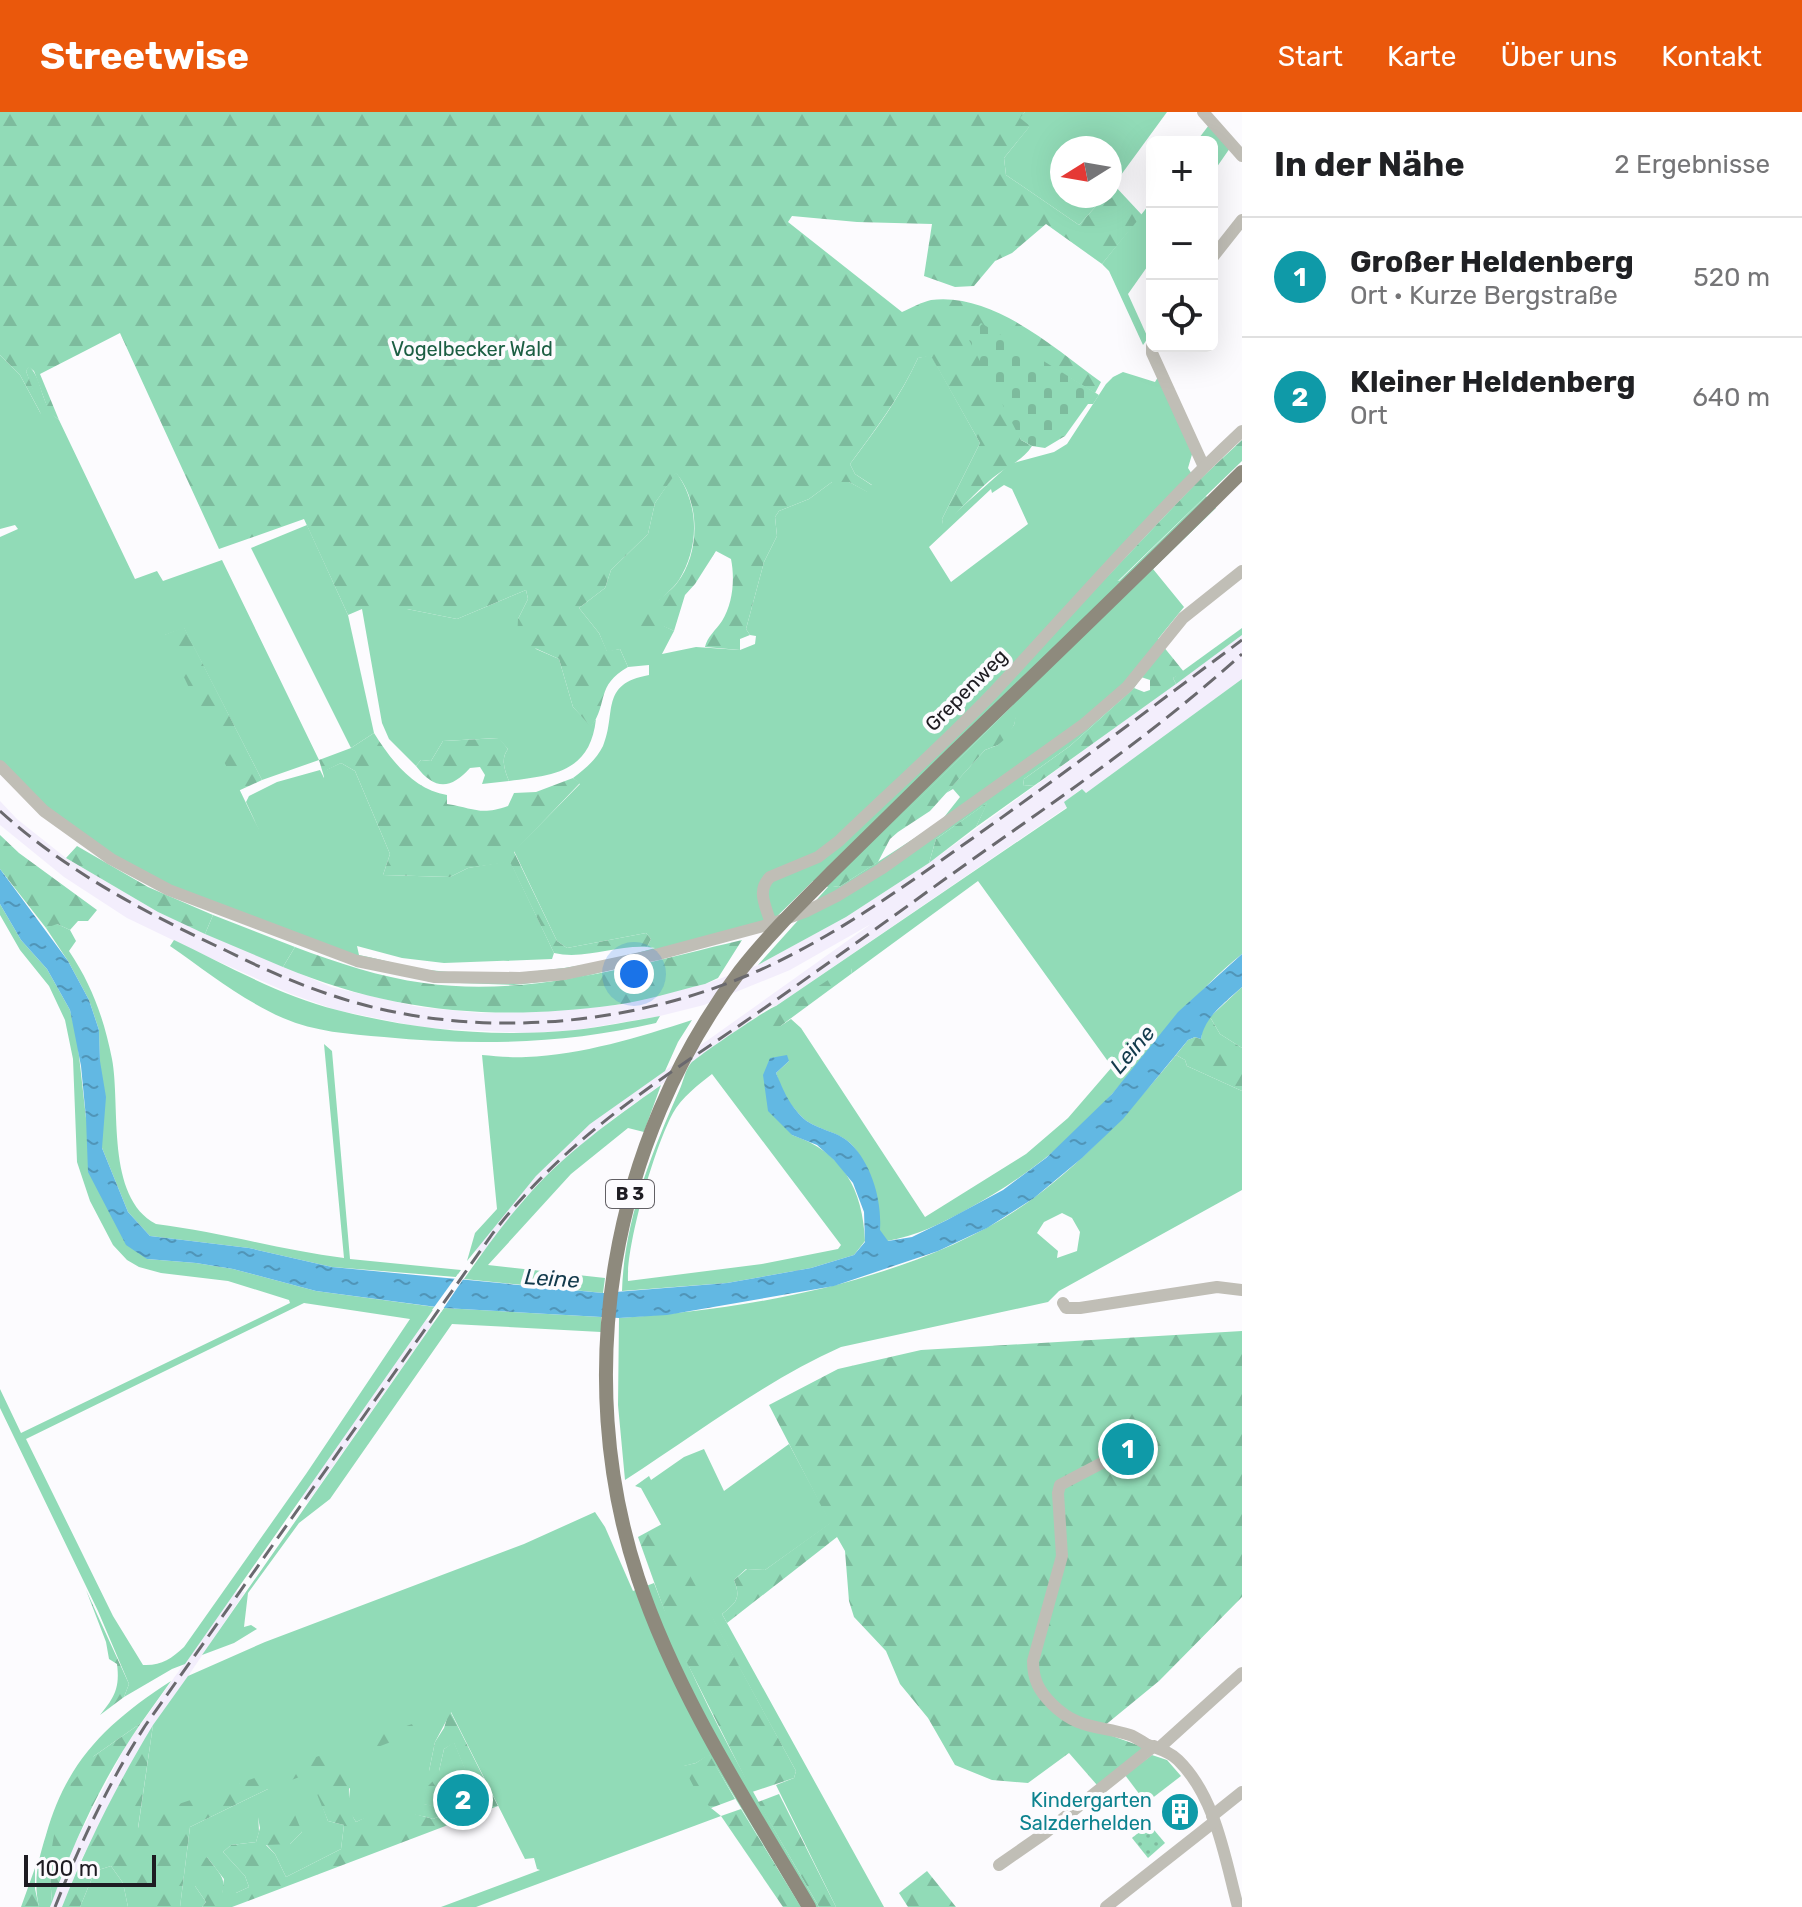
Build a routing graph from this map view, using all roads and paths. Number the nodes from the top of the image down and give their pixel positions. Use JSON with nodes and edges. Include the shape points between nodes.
{"nodes":[{"id":1,"x":1203,"y":112,"type":"edge"},
{"id":2,"x":1242,"y":156,"type":"edge"},
{"id":3,"x":1242,"y":220,"type":"edge"},
{"id":4,"x":1218,"y":250,"type":"edge"},
{"id":5,"x":1152,"y":352,"type":"edge"},
{"id":6,"x":1242,"y":431,"type":"edge"},
{"id":7,"x":1204,"y":467,"type":"junction"},
{"id":8,"x":1242,"y":472,"type":"edge"},
{"id":9,"x":1242,"y":571,"type":"edge"},
{"id":10,"x":0,"y":766,"type":"edge"},
{"id":11,"x":771,"y":924,"type":"junction"},
{"id":12,"x":1242,"y":1290,"type":"edge"},
{"id":13,"x":1063,"y":1303,"type":"dead end"},
{"id":14,"x":1119,"y":1454,"type":"dead end"},
{"id":15,"x":1242,"y":1673,"type":"edge"},
{"id":16,"x":1157,"y":1747,"type":"junction"},
{"id":17,"x":1242,"y":1792,"type":"edge"},
{"id":18,"x":1213,"y":1819,"type":"junction"},
{"id":19,"x":999,"y":1865,"type":"dead end"},
{"id":20,"x":809,"y":1907,"type":"edge"},
{"id":21,"x":1106,"y":1907,"type":"edge"},
{"id":22,"x":1238,"y":1907,"type":"edge"}],
"edges":[{"from":1,"to":2,"type":"street"},
{"from":3,"to":4,"type":"street"},
{"from":5,"to":7,"type":"street"},
{"from":6,"to":7,"type":"street","name":"Grepenweg"},
{"from":7,"to":11,"type":"street","name":"Grepenweg","via":[[990,695],[839,841],[764,882],[761,894]]},
{"from":8,"to":20,"type":"main road","number":"B 3","via":[[759,948],[711,1013],[662,1105],[629,1198],[612,1281],[606,1381],[612,1468],[623,1525],[639,1581],[686,1689]]},
{"from":9,"to":11,"type":"street","via":[[1183,618],[1137,675],[1083,725],[881,869],[821,904]]},
{"from":10,"to":11,"type":"street","via":[[44,811],[111,859],[169,890],[357,961],[435,977],[565,974]]},
{"from":12,"to":13,"type":"street","via":[[1217,1287],[1080,1308]]},
{"from":14,"to":16,"type":"street","via":[[1060,1485],[1062,1556],[1033,1678],[1065,1717]]},
{"from":15,"to":16,"type":"street"},
{"from":16,"to":18,"type":"street","via":[[1180,1762]]},
{"from":16,"to":19,"type":"street"},
{"from":17,"to":18,"type":"street"},
{"from":18,"to":21,"type":"street"},
{"from":18,"to":22,"type":"street"}]}
